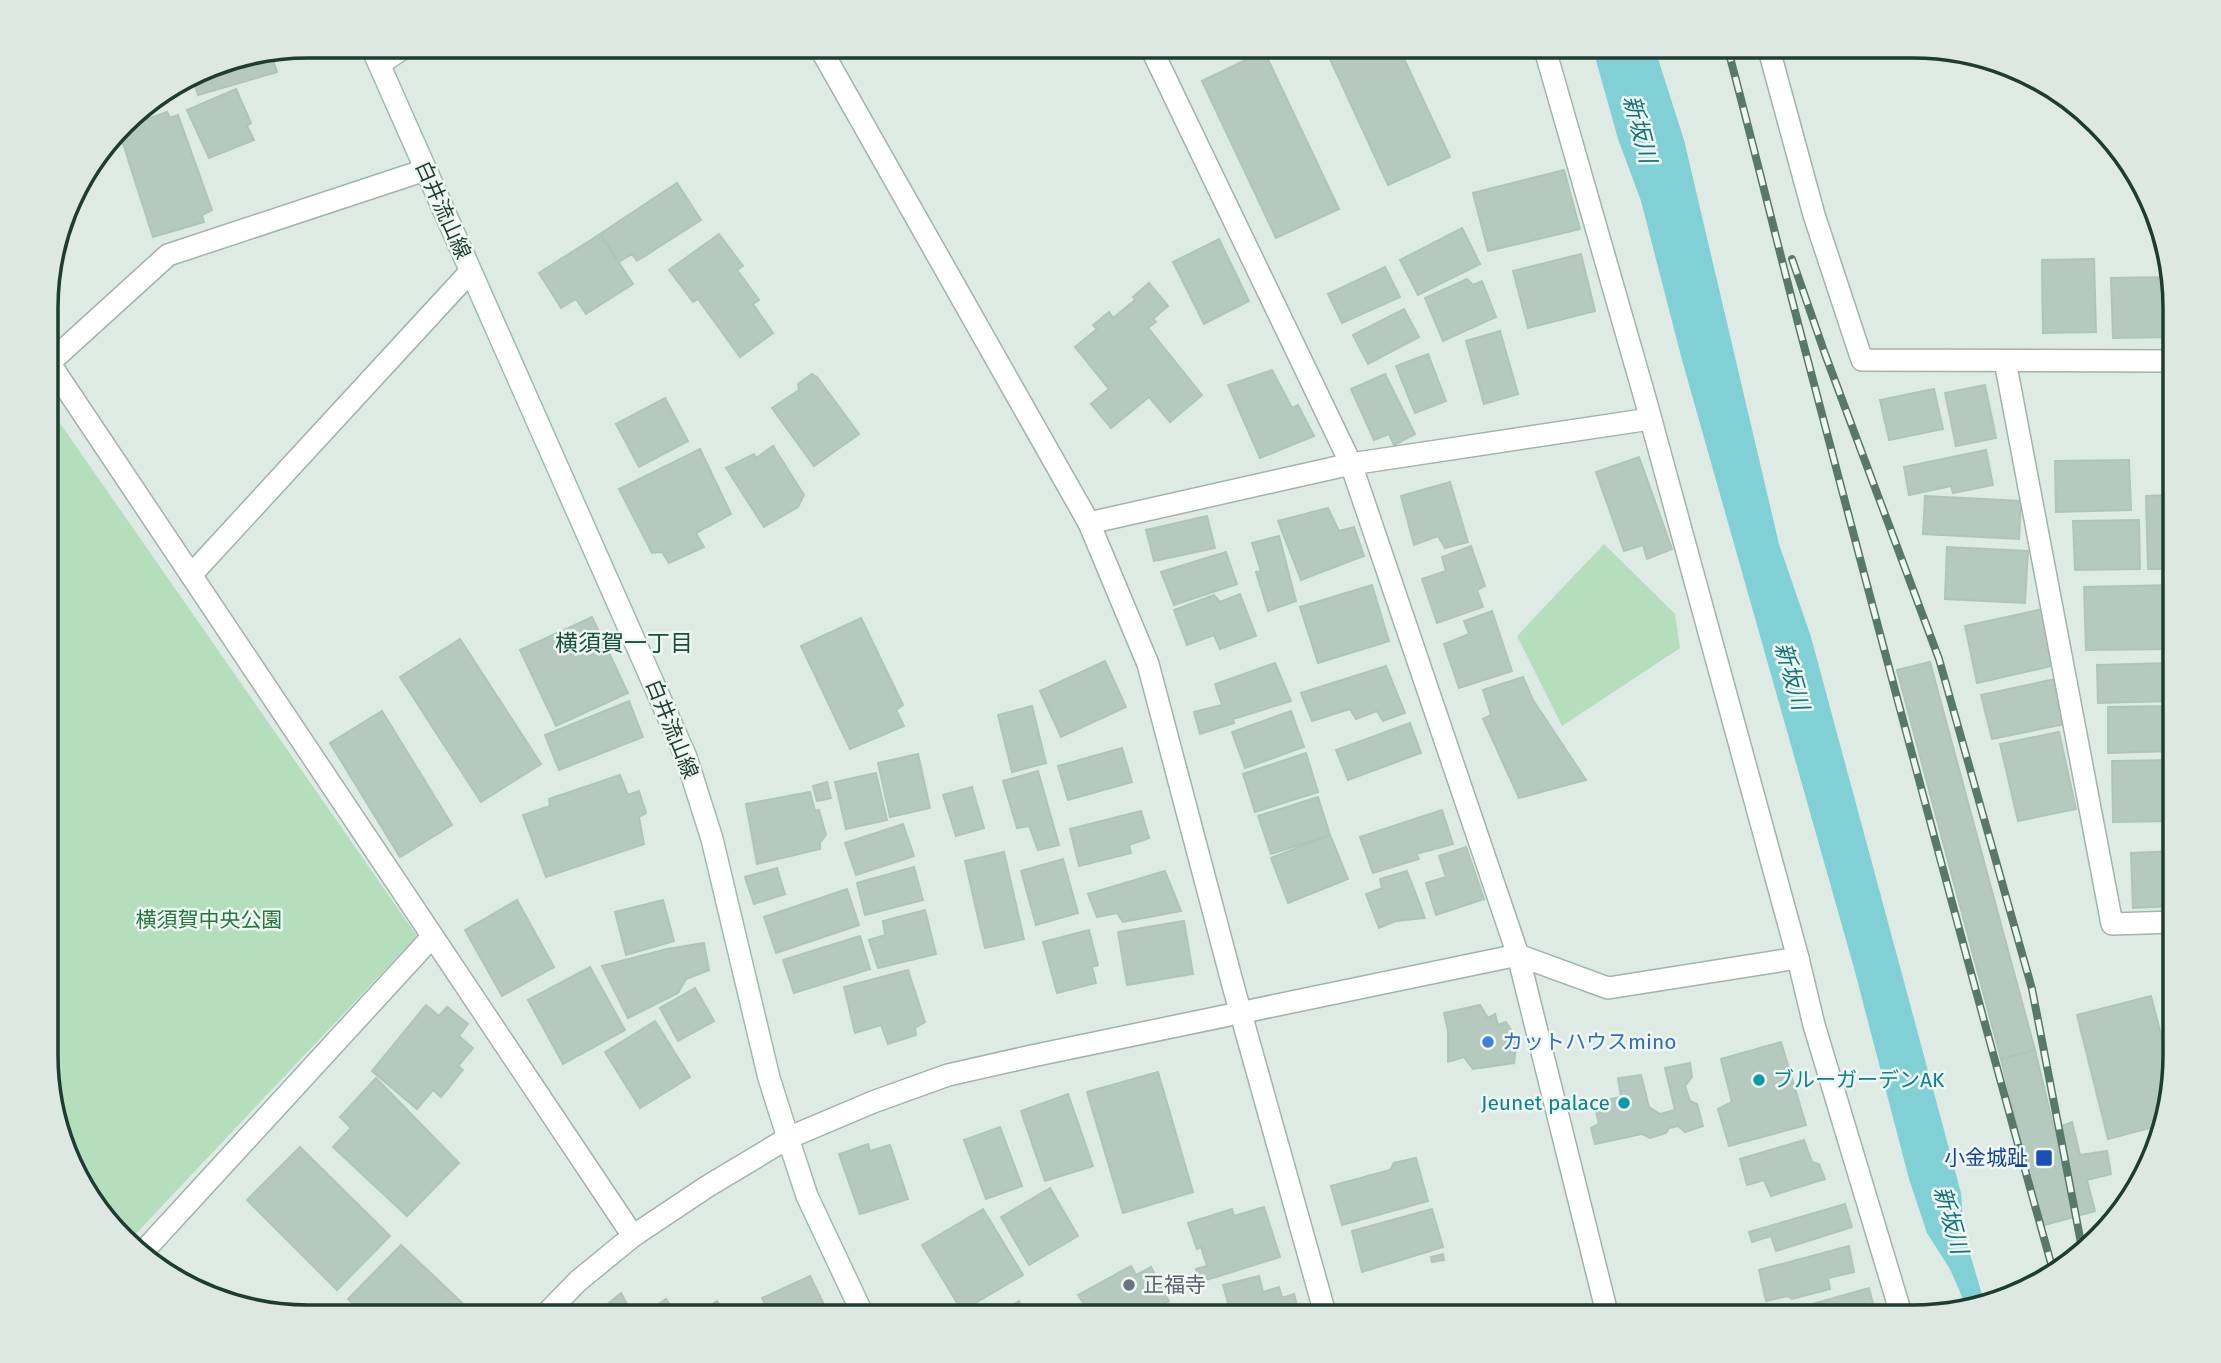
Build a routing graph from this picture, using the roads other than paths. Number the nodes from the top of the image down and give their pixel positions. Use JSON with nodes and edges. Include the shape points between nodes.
{"nodes":[{"id":1,"x":377,"y":58,"type":"edge"},
{"id":2,"x":826,"y":58,"type":"edge"},
{"id":3,"x":1156,"y":58,"type":"edge"},
{"id":4,"x":1547,"y":58,"type":"edge"},
{"id":5,"x":1771,"y":58,"type":"edge"},
{"id":6,"x":425,"y":170,"type":"junction"},
{"id":7,"x":470,"y":272,"type":"junction"},
{"id":8,"x":58,"y":354,"type":"edge"},
{"id":9,"x":2163,"y":360,"type":"edge"},
{"id":10,"x":2005,"y":361,"type":"junction"},
{"id":11,"x":58,"y":378,"type":"edge"},
{"id":12,"x":1650,"y":419,"type":"junction"},
{"id":13,"x":1351,"y":464,"type":"junction"},
{"id":14,"x":1089,"y":523,"type":"junction"},
{"id":15,"x":191,"y":575,"type":"junction"},
{"id":16,"x":2163,"y":923,"type":"edge"},
{"id":17,"x":432,"y":937,"type":"junction"},
{"id":18,"x":1518,"y":955,"type":"junction"},
{"id":19,"x":1798,"y":958,"type":"junction"},
{"id":20,"x":1241,"y":1013,"type":"junction"},
{"id":21,"x":788,"y":1139,"type":"junction"},
{"id":22,"x":633,"y":1236,"type":"junction"},
{"id":23,"x":147,"y":1247,"type":"edge"},
{"id":24,"x":555,"y":1305,"type":"edge"},
{"id":25,"x":858,"y":1305,"type":"edge"},
{"id":26,"x":1323,"y":1305,"type":"edge"},
{"id":27,"x":1605,"y":1305,"type":"edge"},
{"id":28,"x":1898,"y":1305,"type":"edge"}],
"edges":[{"from":1,"to":6,"type":"street","name":"白井流山線"},
{"from":2,"to":14,"type":"street"},
{"from":3,"to":13,"type":"street"},
{"from":4,"to":12,"type":"street"},
{"from":5,"to":10,"type":"street","via":[[1814,215],[1862,360]]},
{"from":6,"to":7,"type":"street","name":"白井流山線"},
{"from":6,"to":8,"type":"street","via":[[168,255]]},
{"from":7,"to":15,"type":"street"},
{"from":7,"to":21,"type":"street","name":"白井流山線","via":[[687,757]]},
{"from":9,"to":10,"type":"street"},
{"from":10,"to":16,"type":"street","via":[[2112,925]]},
{"from":11,"to":15,"type":"street"},
{"from":12,"to":13,"type":"street"},
{"from":12,"to":19,"type":"street"},
{"from":13,"to":14,"type":"street"},
{"from":13,"to":18,"type":"street"},
{"from":14,"to":20,"type":"street","via":[[1148,664]]},
{"from":15,"to":17,"type":"street"},
{"from":17,"to":22,"type":"street"},
{"from":17,"to":23,"type":"street"},
{"from":18,"to":19,"type":"street","via":[[1608,988]]},
{"from":18,"to":20,"type":"street"},
{"from":18,"to":27,"type":"street"},
{"from":19,"to":28,"type":"street"},
{"from":20,"to":21,"type":"street","via":[[948,1076]]},
{"from":20,"to":26,"type":"street"},
{"from":21,"to":22,"type":"street"},
{"from":21,"to":25,"type":"street","name":"白井流山線","via":[[807,1196]]},
{"from":22,"to":24,"type":"street"}]}
